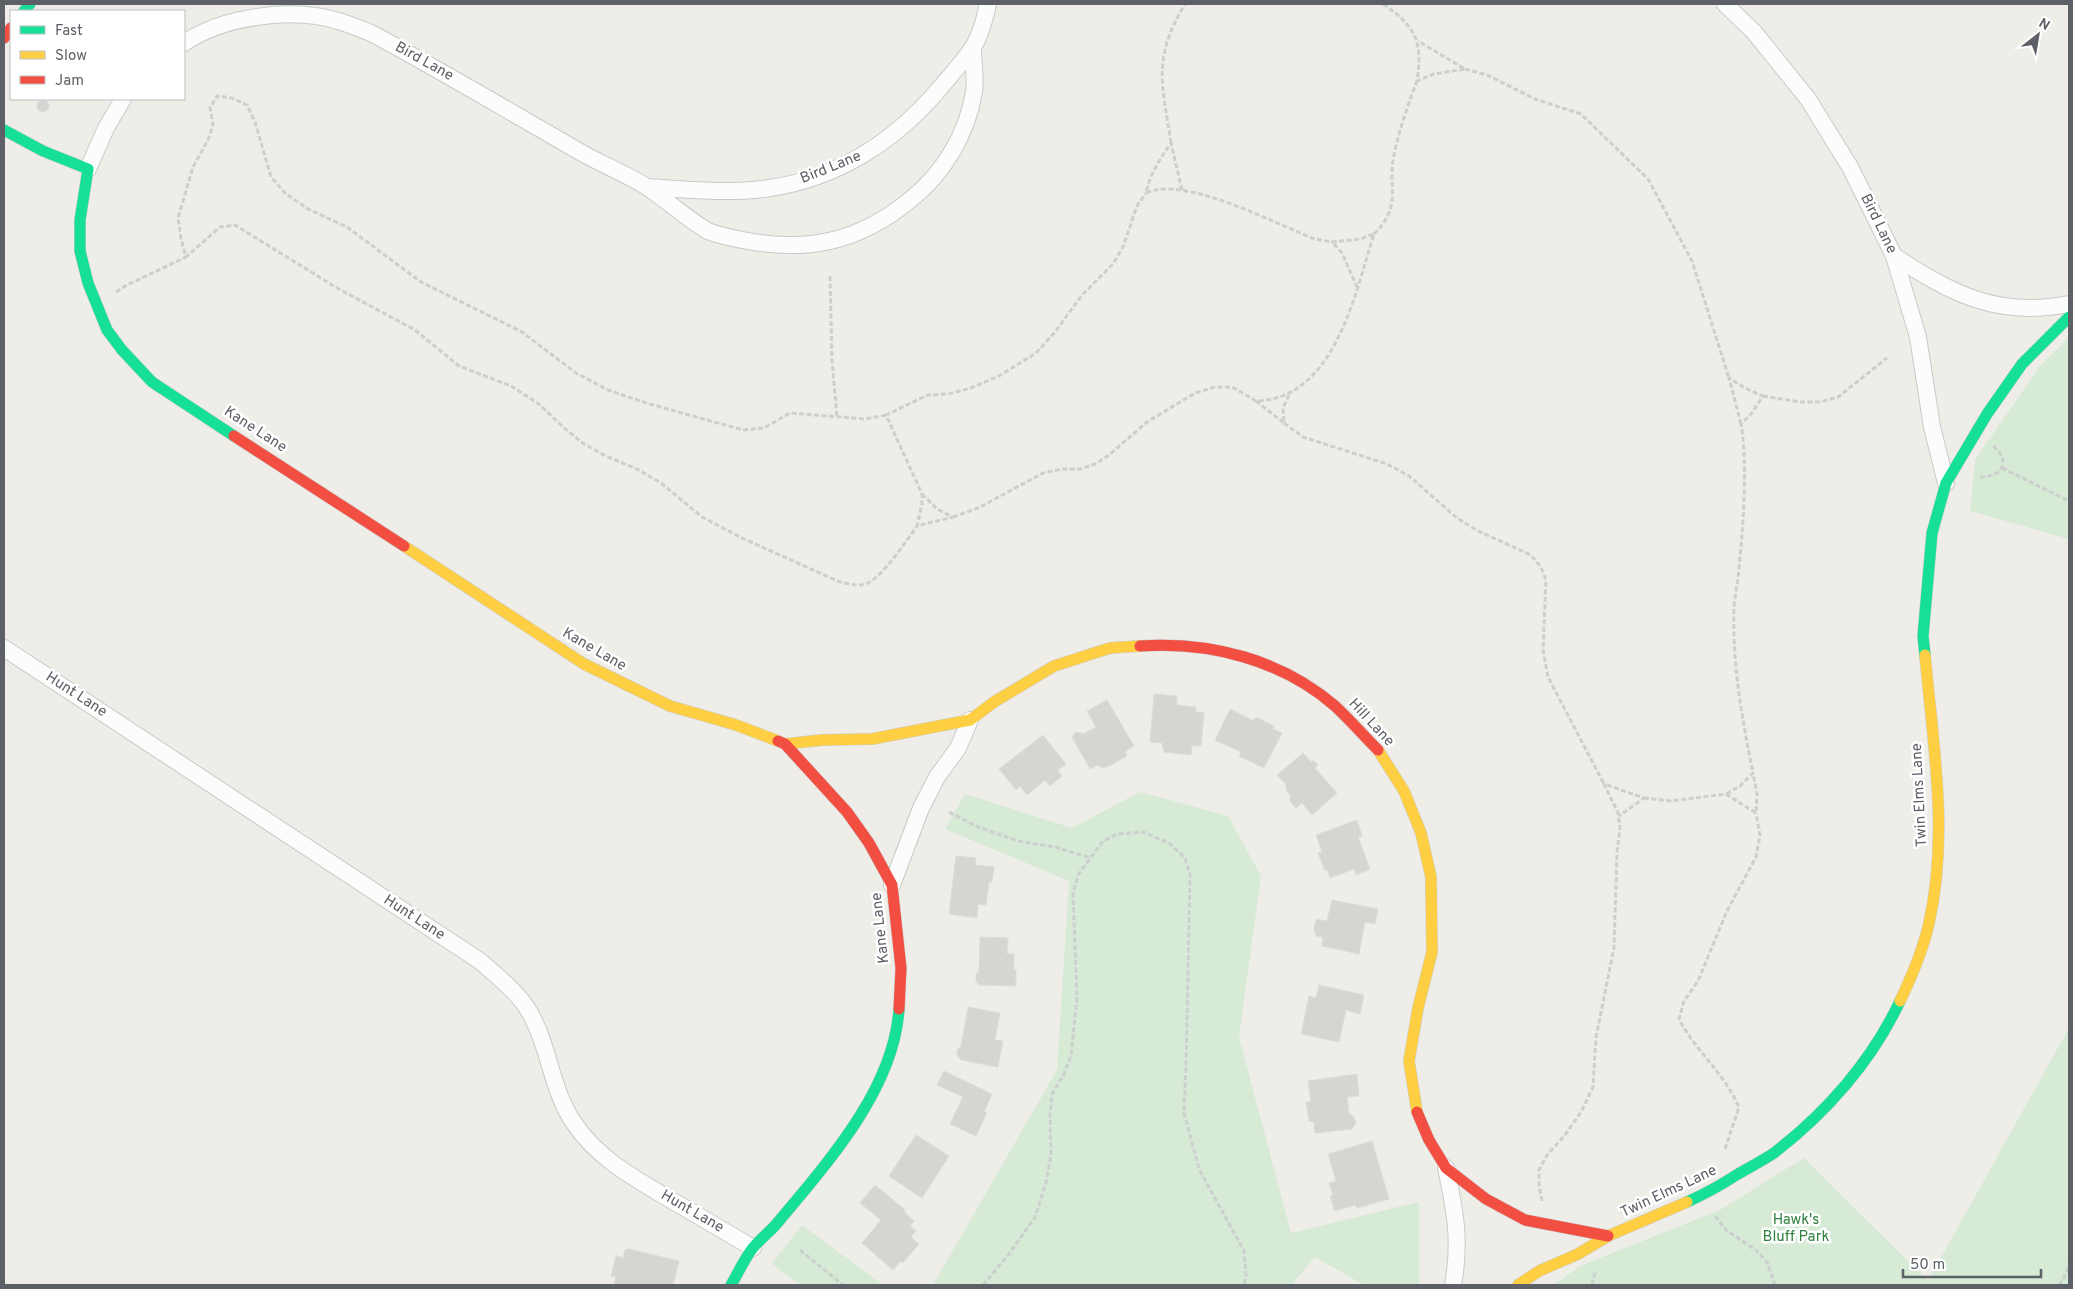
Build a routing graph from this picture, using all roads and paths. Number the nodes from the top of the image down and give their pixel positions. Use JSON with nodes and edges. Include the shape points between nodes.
{"nodes":[{"id":1,"x":988,"y":4,"type":"edge"},
{"id":2,"x":1185,"y":4,"type":"edge"},
{"id":3,"x":1383,"y":4,"type":"edge"},
{"id":4,"x":1725,"y":4,"type":"edge"},
{"id":5,"x":1418,"y":41,"type":"junction"},
{"id":6,"x":185,"y":43,"type":"edge"},
{"id":7,"x":973,"y":49,"type":"junction"},
{"id":8,"x":1465,"y":68,"type":"junction"},
{"id":9,"x":1417,"y":81,"type":"junction"},
{"id":10,"x":122,"y":100,"type":"edge"},
{"id":11,"x":4,"y":130,"type":"edge"},
{"id":12,"x":1171,"y":142,"type":"junction"},
{"id":13,"x":88,"y":169,"type":"junction"},
{"id":14,"x":647,"y":187,"type":"junction"},
{"id":15,"x":1182,"y":190,"type":"junction"},
{"id":16,"x":1146,"y":193,"type":"junction"},
{"id":17,"x":1374,"y":234,"type":"junction"},
{"id":18,"x":1332,"y":242,"type":"junction"},
{"id":19,"x":1894,"y":256,"type":"junction"},
{"id":20,"x":186,"y":257,"type":"junction"},
{"id":21,"x":830,"y":276,"type":"dead end"},
{"id":22,"x":1357,"y":287,"type":"junction"},
{"id":23,"x":116,"y":292,"type":"dead end"},
{"id":24,"x":2069,"y":304,"type":"edge"},
{"id":25,"x":2069,"y":317,"type":"edge"},
{"id":26,"x":1887,"y":358,"type":"dead end"},
{"id":27,"x":1729,"y":378,"type":"junction"},
{"id":28,"x":1289,"y":395,"type":"junction"},
{"id":29,"x":1763,"y":396,"type":"junction"},
{"id":30,"x":1256,"y":401,"type":"junction"},
{"id":31,"x":886,"y":415,"type":"junction"},
{"id":32,"x":837,"y":417,"type":"junction"},
{"id":33,"x":1284,"y":423,"type":"junction"},
{"id":34,"x":1741,"y":424,"type":"junction"},
{"id":35,"x":1993,"y":446,"type":"dead end"},
{"id":36,"x":2002,"y":468,"type":"junction"},
{"id":37,"x":1980,"y":477,"type":"dead end"},
{"id":38,"x":1946,"y":483,"type":"junction"},
{"id":39,"x":922,"y":494,"type":"junction"},
{"id":40,"x":2069,"y":501,"type":"edge"},
{"id":41,"x":954,"y":517,"type":"junction"},
{"id":42,"x":917,"y":526,"type":"junction"},
{"id":43,"x":4,"y":648,"type":"edge"},
{"id":44,"x":970,"y":720,"type":"junction"},
{"id":45,"x":785,"y":744,"type":"junction"},
{"id":46,"x":1754,"y":773,"type":"junction"},
{"id":47,"x":1604,"y":784,"type":"junction"},
{"id":48,"x":1726,"y":794,"type":"junction"},
{"id":49,"x":1644,"y":798,"type":"junction"},
{"id":50,"x":948,"y":812,"type":"dead end"},
{"id":51,"x":1756,"y":813,"type":"junction"},
{"id":52,"x":1619,"y":816,"type":"junction"},
{"id":53,"x":1091,"y":858,"type":"junction"},
{"id":54,"x":892,"y":885,"type":"junction"},
{"id":55,"x":1725,"y":1149,"type":"dead end"},
{"id":56,"x":1446,"y":1168,"type":"junction"},
{"id":57,"x":1542,"y":1200,"type":"dead end"},
{"id":58,"x":1715,"y":1216,"type":"dead end"},
{"id":59,"x":1608,"y":1236,"type":"junction"},
{"id":60,"x":753,"y":1248,"type":"junction"},
{"id":61,"x":800,"y":1250,"type":"dead end"},
{"id":62,"x":2069,"y":1264,"type":"edge"},
{"id":63,"x":1595,"y":1273,"type":"dead end"},
{"id":64,"x":731,"y":1285,"type":"edge"},
{"id":65,"x":843,"y":1285,"type":"edge"},
{"id":66,"x":983,"y":1285,"type":"edge"},
{"id":67,"x":1244,"y":1285,"type":"edge"},
{"id":68,"x":1453,"y":1285,"type":"edge"},
{"id":69,"x":1518,"y":1285,"type":"edge"},
{"id":70,"x":1592,"y":1285,"type":"edge"},
{"id":71,"x":1775,"y":1285,"type":"edge"},
{"id":72,"x":2059,"y":1285,"type":"edge"}],
"edges":[{"from":1,"to":7,"type":"street","name":"Bird Lane"},
{"from":2,"to":12,"type":"path","via":[[1166,43],[1161,66]]},
{"from":3,"to":5,"type":"path","via":[[1400,15]]},
{"from":4,"to":19,"type":"street","name":"Bird Lane","via":[[1754,32],[1808,99],[1850,167]]},
{"from":5,"to":8,"type":"path"},
{"from":5,"to":9,"type":"path"},
{"from":6,"to":14,"type":"street","name":"Bird Lane","via":[[221,25],[263,16],[300,15],[336,20],[371,33]]},
{"from":7,"to":14,"type":"street","name":"Bird Lane","via":[[913,119],[867,154],[836,169],[771,188],[700,191]]},
{"from":7,"to":14,"type":"street","name":"Bird Lane","via":[[974,91],[963,133],[939,173],[922,191],[872,227],[836,240],[805,245],[741,240],[709,231]]},
{"from":8,"to":9,"type":"path"},
{"from":8,"to":27,"type":"path","via":[[1487,75],[1535,99],[1581,114],[1648,179],[1692,261]]},
{"from":9,"to":17,"type":"path","via":[[1394,157],[1393,202],[1386,222]]},
{"from":10,"to":13,"type":"street"},
{"from":11,"to":13,"type":"street","via":[[43,151]]},
{"from":12,"to":15,"type":"path"},
{"from":12,"to":16,"type":"path","via":[[1148,182]]},
{"from":13,"to":45,"type":"street","name":"Kane Lane","via":[[79,223],[80,254],[86,281],[112,337],[152,382],[584,664],[670,706],[736,725]]},
{"from":15,"to":16,"type":"path","via":[[1155,189]]},
{"from":15,"to":18,"type":"path","via":[[1221,200],[1315,240]]},
{"from":16,"to":31,"type":"path","via":[[1137,206],[1123,247],[1113,264],[1082,296],[1036,353],[971,388],[928,395]]},
{"from":17,"to":18,"type":"path"},
{"from":17,"to":22,"type":"path"},
{"from":18,"to":22,"type":"path","via":[[1342,254]]},
{"from":19,"to":24,"type":"street","via":[[1940,285],[1995,305],[2049,308]]},
{"from":19,"to":38,"type":"street","name":"Bird Lane","via":[[1918,337],[1932,427]]},
{"from":20,"to":23,"type":"path"},
{"from":20,"to":32,"type":"path","via":[[178,218],[184,194],[213,125],[210,108],[217,96],[232,98],[247,106],[271,177],[285,193],[308,209],[347,227],[421,282],[522,332],[576,373],[608,390],[743,430],[764,428],[790,413]]},
{"from":20,"to":42,"type":"path","via":[[220,227],[235,225],[337,288],[415,330],[459,366],[511,386],[539,404],[584,444],[661,483],[702,517],[840,582],[857,585],[869,582]]},
{"from":21,"to":32,"type":"path"},
{"from":22,"to":28,"type":"path","via":[[1348,318],[1329,356]]},
{"from":25,"to":38,"type":"street","name":"Twin Elms Lane","via":[[2022,364],[1986,414]]},
{"from":26,"to":29,"type":"path","via":[[1838,397],[1820,402],[1800,402]]},
{"from":27,"to":29,"type":"path"},
{"from":27,"to":34,"type":"path"},
{"from":28,"to":30,"type":"path"},
{"from":28,"to":33,"type":"path","via":[[1284,408]]},
{"from":29,"to":34,"type":"path"},
{"from":30,"to":33,"type":"path"},
{"from":30,"to":41,"type":"path","via":[[1232,387],[1195,393],[1147,422],[1095,464],[1043,473],[978,508]]},
{"from":31,"to":32,"type":"path","via":[[865,419]]},
{"from":31,"to":39,"type":"path"},
{"from":33,"to":47,"type":"path","via":[[1304,438],[1387,464],[1409,476],[1457,518],[1530,555],[1541,567],[1546,580],[1543,649],[1548,677]]},
{"from":34,"to":46,"type":"path","via":[[1742,530],[1734,605],[1734,652],[1742,716]]},
{"from":35,"to":36,"type":"path","via":[[2000,451]]},
{"from":36,"to":37,"type":"path","via":[[1989,477]]},
{"from":36,"to":40,"type":"path"},
{"from":38,"to":59,"type":"street","name":"Twin Elms Lane","via":[[1932,533],[1923,636],[1939,805],[1938,864],[1929,923],[1915,969],[1891,1020],[1860,1068],[1817,1116],[1773,1153],[1704,1195]]},
{"from":39,"to":41,"type":"path","via":[[937,508]]},
{"from":39,"to":42,"type":"path"},
{"from":41,"to":42,"type":"path"},
{"from":43,"to":60,"type":"street","name":"Hunt Lane","via":[[480,962],[512,989],[530,1014],[562,1105],[589,1143],[625,1173]]},
{"from":44,"to":45,"type":"street","via":[[872,739]]},
{"from":44,"to":54,"type":"street","via":[[958,748],[937,777],[921,808]]},
{"from":44,"to":56,"type":"street","name":"Hill Lane","via":[[1054,666],[1110,648],[1167,644],[1252,658],[1296,678],[1335,706],[1380,751],[1404,791],[1421,833],[1431,877],[1432,952],[1409,1061],[1415,1107]]},
{"from":45,"to":54,"type":"street","name":"Kane Lane","via":[[847,812]]},
{"from":46,"to":48,"type":"path"},
{"from":46,"to":51,"type":"path"},
{"from":47,"to":49,"type":"path"},
{"from":47,"to":52,"type":"path"},
{"from":48,"to":49,"type":"path","via":[[1670,801]]},
{"from":48,"to":51,"type":"path"},
{"from":49,"to":52,"type":"path"},
{"from":50,"to":53,"type":"path","via":[[1018,841],[1056,847]]},
{"from":51,"to":55,"type":"path","via":[[1760,836],[1756,858],[1727,911],[1698,981],[1684,1001],[1679,1019],[1687,1034],[1731,1088],[1739,1107]]},
{"from":52,"to":57,"type":"path","via":[[1614,948],[1596,1037],[1593,1087],[1581,1112],[1539,1170]]},
{"from":53,"to":66,"type":"path","via":[[1078,875],[1073,894],[1077,997],[1071,1056],[1052,1094],[1052,1155],[1046,1183],[1035,1217]]},
{"from":53,"to":67,"type":"path","via":[[1103,841],[1118,834],[1143,832],[1169,843],[1185,858],[1190,875],[1184,1113],[1199,1169],[1244,1251]]},
{"from":54,"to":60,"type":"street","name":"Kane Lane","via":[[901,968],[898,1020],[885,1067],[851,1131]]},
{"from":56,"to":59,"type":"street","via":[[1486,1199],[1524,1220]]},
{"from":56,"to":68,"type":"street","via":[[1456,1217],[1458,1247]]},
{"from":58,"to":71,"type":"path","via":[[1726,1230],[1758,1251],[1768,1262]]},
{"from":59,"to":69,"type":"street","name":"Twin Elms Lane"},
{"from":60,"to":64,"type":"street","name":"Kane Lane"},
{"from":61,"to":65,"type":"path"},
{"from":62,"to":72,"type":"path"},
{"from":63,"to":70,"type":"path"}]}
